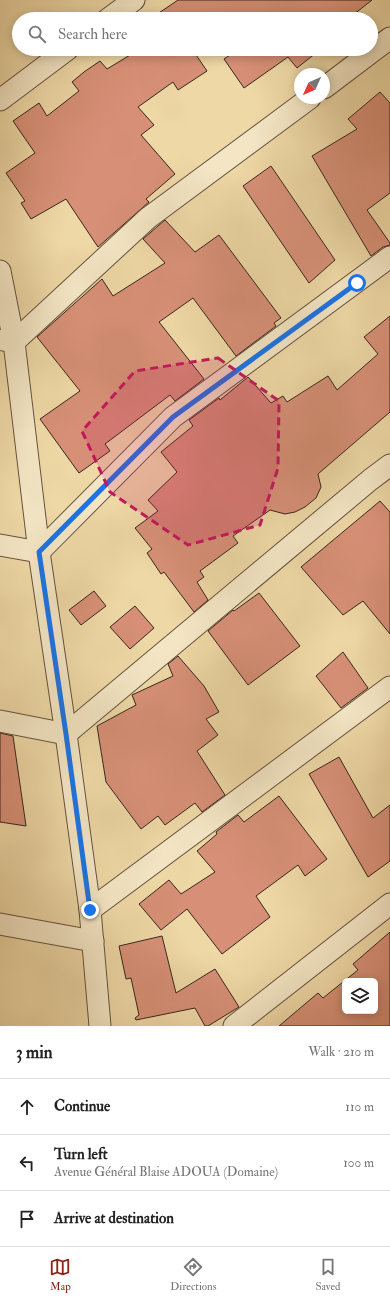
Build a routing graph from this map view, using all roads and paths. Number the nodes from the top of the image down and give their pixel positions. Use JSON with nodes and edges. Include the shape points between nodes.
{"nodes":[{"id":1,"x":134,"y":0,"type":"edge"},
{"id":2,"x":118,"y":12,"type":"edge"},
{"id":3,"x":390,"y":38,"type":"edge"},
{"id":4,"x":378,"y":47,"type":"edge"},
{"id":5,"x":59,"y":56,"type":"edge"},
{"id":6,"x":366,"y":56,"type":"edge"},
{"id":7,"x":330,"y":83,"type":"edge"},
{"id":8,"x":0,"y":100,"type":"edge"},
{"id":9,"x":302,"y":104,"type":"edge"},
{"id":10,"x":390,"y":257,"type":"edge"},
{"id":11,"x":0,"y":271,"type":"edge"},
{"id":12,"x":7,"y":340,"type":"edge"},
{"id":13,"x":390,"y":465,"type":"edge"},
{"id":14,"x":0,"y":545,"type":"edge"},
{"id":15,"x":39,"y":552,"type":"junction"},
{"id":16,"x":390,"y":687,"type":"edge"},
{"id":17,"x":0,"y":721,"type":"edge"},
{"id":18,"x":66,"y":734,"type":"junction"},
{"id":19,"x":390,"y":904,"type":"edge"},
{"id":20,"x":90,"y":910,"type":"junction"},
{"id":21,"x":0,"y":924,"type":"edge"},
{"id":22,"x":93,"y":941,"type":"junction"},
{"id":23,"x":100,"y":1026,"type":"edge"},
{"id":24,"x":234,"y":1026,"type":"edge"}],
"edges":[{"from":1,"to":2,"type":"street"},
{"from":3,"to":4,"type":"street"},
{"from":5,"to":8,"type":"street"},
{"from":6,"to":7,"type":"street"},
{"from":9,"to":12,"type":"street","via":[[148,218]]},
{"from":10,"to":15,"type":"street","via":[[173,417]]},
{"from":11,"to":12,"type":"street"},
{"from":12,"to":15,"type":"street"},
{"from":13,"to":18,"type":"street"},
{"from":14,"to":15,"type":"street"},
{"from":15,"to":18,"type":"street"},
{"from":16,"to":20,"type":"street"},
{"from":17,"to":18,"type":"street"},
{"from":18,"to":20,"type":"street"},
{"from":19,"to":24,"type":"street"},
{"from":20,"to":22,"type":"street"},
{"from":21,"to":22,"type":"street"},
{"from":22,"to":23,"type":"street"}]}
